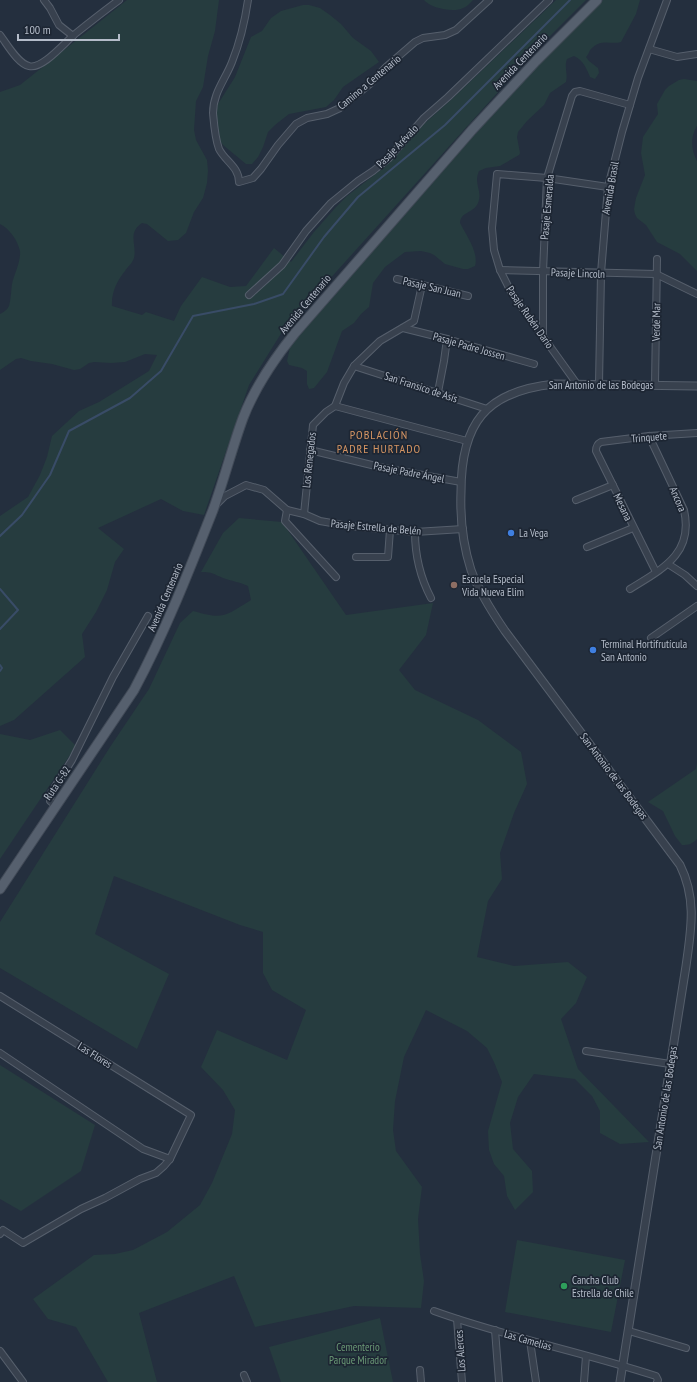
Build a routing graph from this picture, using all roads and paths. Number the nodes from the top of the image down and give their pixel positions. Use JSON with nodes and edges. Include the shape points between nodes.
{"nodes":[{"id":1,"x":44,"y":0,"type":"edge"},
{"id":2,"x":119,"y":0,"type":"edge"},
{"id":3,"x":248,"y":0,"type":"edge"},
{"id":4,"x":489,"y":0,"type":"edge"},
{"id":5,"x":549,"y":0,"type":"edge"},
{"id":6,"x":597,"y":0,"type":"edge"},
{"id":7,"x":667,"y":0,"type":"edge"},
{"id":8,"x":0,"y":35,"type":"edge"},
{"id":9,"x":73,"y":36,"type":"junction"},
{"id":10,"x":649,"y":49,"type":"junction"},
{"id":11,"x":697,"y":54,"type":"edge"},
{"id":12,"x":630,"y":105,"type":"junction"},
{"id":13,"x":547,"y":178,"type":"junction"},
{"id":14,"x":608,"y":187,"type":"junction"},
{"id":15,"x":657,"y":259,"type":"dead end"},
{"id":16,"x":500,"y":270,"type":"junction"},
{"id":17,"x":543,"y":272,"type":"junction"},
{"id":18,"x":601,"y":273,"type":"junction"},
{"id":19,"x":656,"y":274,"type":"junction"},
{"id":20,"x":397,"y":279,"type":"dead end"},
{"id":21,"x":422,"y":285,"type":"junction"},
{"id":22,"x":697,"y":294,"type":"edge"},
{"id":23,"x":249,"y":295,"type":"dead end"},
{"id":24,"x":468,"y":296,"type":"dead end"},
{"id":25,"x":403,"y":328,"type":"junction"},
{"id":26,"x":543,"y":335,"type":"junction"},
{"id":27,"x":447,"y":339,"type":"junction"},
{"id":28,"x":534,"y":364,"type":"dead end"},
{"id":29,"x":354,"y":366,"type":"junction"},
{"id":30,"x":577,"y":384,"type":"junction"},
{"id":31,"x":599,"y":384,"type":"junction"},
{"id":32,"x":655,"y":385,"type":"junction"},
{"id":33,"x":697,"y":386,"type":"edge"},
{"id":34,"x":438,"y":392,"type":"junction"},
{"id":35,"x":335,"y":406,"type":"junction"},
{"id":36,"x":488,"y":409,"type":"junction"},
{"id":37,"x":697,"y":433,"type":"edge"},
{"id":38,"x":649,"y":436,"type":"junction"},
{"id":39,"x":467,"y":441,"type":"junction"},
{"id":40,"x":601,"y":442,"type":"joint"},
{"id":41,"x":310,"y":450,"type":"junction"},
{"id":42,"x":461,"y":482,"type":"junction"},
{"id":43,"x":613,"y":485,"type":"junction"},
{"id":44,"x":576,"y":500,"type":"dead end"},
{"id":45,"x":213,"y":509,"type":"junction"},
{"id":46,"x":287,"y":510,"type":"junction"},
{"id":47,"x":304,"y":514,"type":"junction"},
{"id":48,"x":633,"y":528,"type":"junction"},
{"id":49,"x":463,"y":529,"type":"junction"},
{"id":50,"x":390,"y":530,"type":"junction"},
{"id":51,"x":415,"y":532,"type":"junction"},
{"id":52,"x":587,"y":547,"type":"dead end"},
{"id":53,"x":356,"y":557,"type":"dead end"},
{"id":54,"x":668,"y":564,"type":"junction"},
{"id":55,"x":656,"y":572,"type":"junction"},
{"id":56,"x":336,"y":577,"type":"dead end"},
{"id":57,"x":697,"y":586,"type":"edge"},
{"id":58,"x":630,"y":589,"type":"dead end"},
{"id":59,"x":431,"y":598,"type":"dead end"},
{"id":60,"x":697,"y":606,"type":"edge"},
{"id":61,"x":148,"y":616,"type":"dead end"},
{"id":62,"x":651,"y":638,"type":"dead end"},
{"id":63,"x":134,"y":690,"type":"joint"},
{"id":64,"x":56,"y":806,"type":"junction"},
{"id":65,"x":0,"y":889,"type":"edge"},
{"id":66,"x":0,"y":996,"type":"edge"},
{"id":67,"x":586,"y":1051,"type":"dead end"},
{"id":68,"x":0,"y":1053,"type":"edge"},
{"id":69,"x":670,"y":1064,"type":"junction"},
{"id":70,"x":170,"y":1159,"type":"junction"},
{"id":71,"x":1,"y":1230,"type":"edge"},
{"id":72,"x":434,"y":1311,"type":"dead end"},
{"id":73,"x":457,"y":1320,"type":"junction"},
{"id":74,"x":495,"y":1330,"type":"junction"},
{"id":75,"x":629,"y":1331,"type":"junction"},
{"id":76,"x":530,"y":1341,"type":"junction"},
{"id":77,"x":686,"y":1348,"type":"dead end"},
{"id":78,"x":0,"y":1351,"type":"edge"},
{"id":79,"x":586,"y":1356,"type":"junction"},
{"id":80,"x":623,"y":1366,"type":"junction"},
{"id":81,"x":420,"y":1370,"type":"dead end"},
{"id":82,"x":244,"y":1375,"type":"dead end"},
{"id":83,"x":23,"y":1382,"type":"edge"},
{"id":84,"x":247,"y":1382,"type":"edge"},
{"id":85,"x":421,"y":1382,"type":"edge"},
{"id":86,"x":462,"y":1382,"type":"edge"},
{"id":87,"x":499,"y":1382,"type":"edge"},
{"id":88,"x":536,"y":1382,"type":"edge"},
{"id":89,"x":584,"y":1382,"type":"edge"},
{"id":90,"x":620,"y":1382,"type":"edge"},
{"id":91,"x":657,"y":1382,"type":"edge"}],
"edges":[{"from":1,"to":9,"type":"street","via":[[60,25]]},
{"from":2,"to":9,"type":"street"},
{"from":3,"to":4,"type":"street","name":"Camino a Centenario","via":[[240,38],[218,89],[214,107],[214,127],[219,149],[237,172],[239,182],[253,178],[296,124],[340,108],[415,42],[456,30]]},
{"from":5,"to":23,"type":"street","name":"Pasaje Arévalo","via":[[424,118],[388,159],[331,204],[308,227],[282,265]]},
{"from":6,"to":45,"type":"main road","name":"Avenida Centenario","via":[[472,130],[284,347],[264,376],[249,405]]},
{"from":7,"to":10,"type":"street","name":"Avenida Brasil"},
{"from":8,"to":9,"type":"street","via":[[19,61],[30,67],[48,58]]},
{"from":10,"to":11,"type":"street","via":[[677,57]]},
{"from":10,"to":12,"type":"street","name":"Avenida Brasil"},
{"from":12,"to":13,"type":"street","name":"Pasaje Esmeralda","via":[[580,90],[575,92]]},
{"from":12,"to":14,"type":"street","name":"Avenida Brasil"},
{"from":13,"to":14,"type":"street"},
{"from":13,"to":16,"type":"street","name":"Pasaje Rubén Darío","via":[[497,174],[492,228],[494,250]]},
{"from":13,"to":17,"type":"street","name":"Pasaje Esmeralda"},
{"from":14,"to":18,"type":"street","name":"Avenida Brasil"},
{"from":15,"to":19,"type":"street","name":"Verde Mar"},
{"from":16,"to":17,"type":"street","name":"Pasaje Lincoln"},
{"from":16,"to":26,"type":"street","name":"Pasaje Rubén Darío","via":[[511,292]]},
{"from":17,"to":18,"type":"street","name":"Pasaje Lincoln"},
{"from":17,"to":26,"type":"street","name":"Pasaje Esmeralda"},
{"from":18,"to":19,"type":"street","name":"Pasaje Lincoln"},
{"from":18,"to":31,"type":"street","name":"Avenida Brasil"},
{"from":19,"to":22,"type":"street"},
{"from":19,"to":32,"type":"street","name":"Verde Mar"},
{"from":20,"to":21,"type":"street","name":"Pasaje San Juan"},
{"from":21,"to":24,"type":"street","name":"Pasaje San Juan"},
{"from":21,"to":25,"type":"street","name":"Los Renegados","via":[[414,321]]},
{"from":25,"to":27,"type":"street","name":"Pasaje Padre Jossen"},
{"from":25,"to":29,"type":"street","name":"Los Renegados","via":[[380,341]]},
{"from":26,"to":30,"type":"street","name":"Pasaje Rubén Darío"},
{"from":27,"to":28,"type":"street","name":"Pasaje Padre Jossen"},
{"from":27,"to":34,"type":"street"},
{"from":29,"to":34,"type":"street","name":"San Fransico de Asís"},
{"from":29,"to":35,"type":"street","name":"Los Renegados"},
{"from":30,"to":31,"type":"street","name":"San Antonio de las Bodegas"},
{"from":30,"to":36,"type":"street","name":"San Antonio de las Bodegas","via":[[532,387],[511,394]]},
{"from":31,"to":32,"type":"street","name":"San Antonio de las Bodegas"},
{"from":32,"to":33,"type":"street","name":"San Antonio de las Bodegas"},
{"from":34,"to":36,"type":"street","name":"San Fransico de Asís"},
{"from":35,"to":39,"type":"street"},
{"from":35,"to":41,"type":"street","name":"Los Renegados","via":[[313,425]]},
{"from":36,"to":39,"type":"street","name":"San Antonio de las Bodegas","via":[[476,423]]},
{"from":37,"to":38,"type":"street","name":"Trinquete"},
{"from":38,"to":40,"type":"street","name":"Trinquete"},
{"from":38,"to":54,"type":"street","name":"Ancora","via":[[685,516],[683,540],[678,552]]},
{"from":39,"to":42,"type":"street","name":"San Antonio de las Bodegas"},
{"from":40,"to":43,"type":"street","name":"Mesana","via":[[597,445],[596,451]]},
{"from":41,"to":42,"type":"street","name":"Pasaje Padre Ángel","via":[[384,468]]},
{"from":41,"to":47,"type":"street","name":"Los Renegados"},
{"from":42,"to":49,"type":"street","name":"San Antonio de las Bodegas"},
{"from":43,"to":44,"type":"street"},
{"from":43,"to":48,"type":"street","name":"Mesana"},
{"from":45,"to":46,"type":"street","name":"Pasaje Estrella de Belén","via":[[225,496],[246,485],[264,490]]},
{"from":45,"to":63,"type":"main road","name":"Avenida Centenario","via":[[166,627]]},
{"from":46,"to":47,"type":"street","name":"Pasaje Estrella de Belén"},
{"from":46,"to":56,"type":"street","via":[[285,521]]},
{"from":47,"to":50,"type":"street","name":"Pasaje Estrella de Belén","via":[[320,521]]},
{"from":48,"to":52,"type":"street"},
{"from":48,"to":55,"type":"street","name":"Mesana"},
{"from":49,"to":51,"type":"street","name":"Pasaje Estrella de Belén"},
{"from":49,"to":69,"type":"street","name":"San Antonio de las Bodegas","via":[[472,571],[482,595],[497,619],[688,879],[693,915]]},
{"from":50,"to":51,"type":"street","name":"Pasaje Estrella de Belén"},
{"from":50,"to":53,"type":"street","via":[[388,557]]},
{"from":51,"to":59,"type":"street","via":[[418,564]]},
{"from":54,"to":55,"type":"street","name":"Ancora"},
{"from":54,"to":57,"type":"street"},
{"from":55,"to":58,"type":"street","name":"Ancora"},
{"from":60,"to":62,"type":"street"},
{"from":61,"to":64,"type":"street","via":[[113,677],[72,760],[51,793],[50,801]]},
{"from":63,"to":64,"type":"main road","name":"Ruta G-82"},
{"from":64,"to":65,"type":"main road","name":"Ruta G-82"},
{"from":66,"to":70,"type":"street","name":"Las Flores","via":[[191,1115]]},
{"from":67,"to":69,"type":"street"},
{"from":68,"to":70,"type":"street","via":[[143,1149]]},
{"from":69,"to":75,"type":"street","name":"San Antonio de las Bodegas"},
{"from":70,"to":71,"type":"street","via":[[156,1173],[81,1209],[23,1243]]},
{"from":72,"to":73,"type":"street","name":"Las Camelias"},
{"from":73,"to":74,"type":"street","name":"Las Camelias"},
{"from":73,"to":86,"type":"street","name":"Los Alerces"},
{"from":74,"to":76,"type":"street","name":"Las Camelias"},
{"from":74,"to":87,"type":"street"},
{"from":75,"to":77,"type":"street"},
{"from":75,"to":80,"type":"street","name":"San Antonio de las Bodegas"},
{"from":76,"to":79,"type":"street","name":"Las Camelias"},
{"from":76,"to":88,"type":"street"},
{"from":78,"to":83,"type":"street"},
{"from":79,"to":80,"type":"street","name":"Las Camelias"},
{"from":79,"to":89,"type":"street"},
{"from":80,"to":90,"type":"street","name":"San Antonio de las Bodegas"},
{"from":80,"to":91,"type":"street","name":"Las Camelias","via":[[656,1376]]},
{"from":81,"to":85,"type":"street"},
{"from":82,"to":84,"type":"street"}]}
